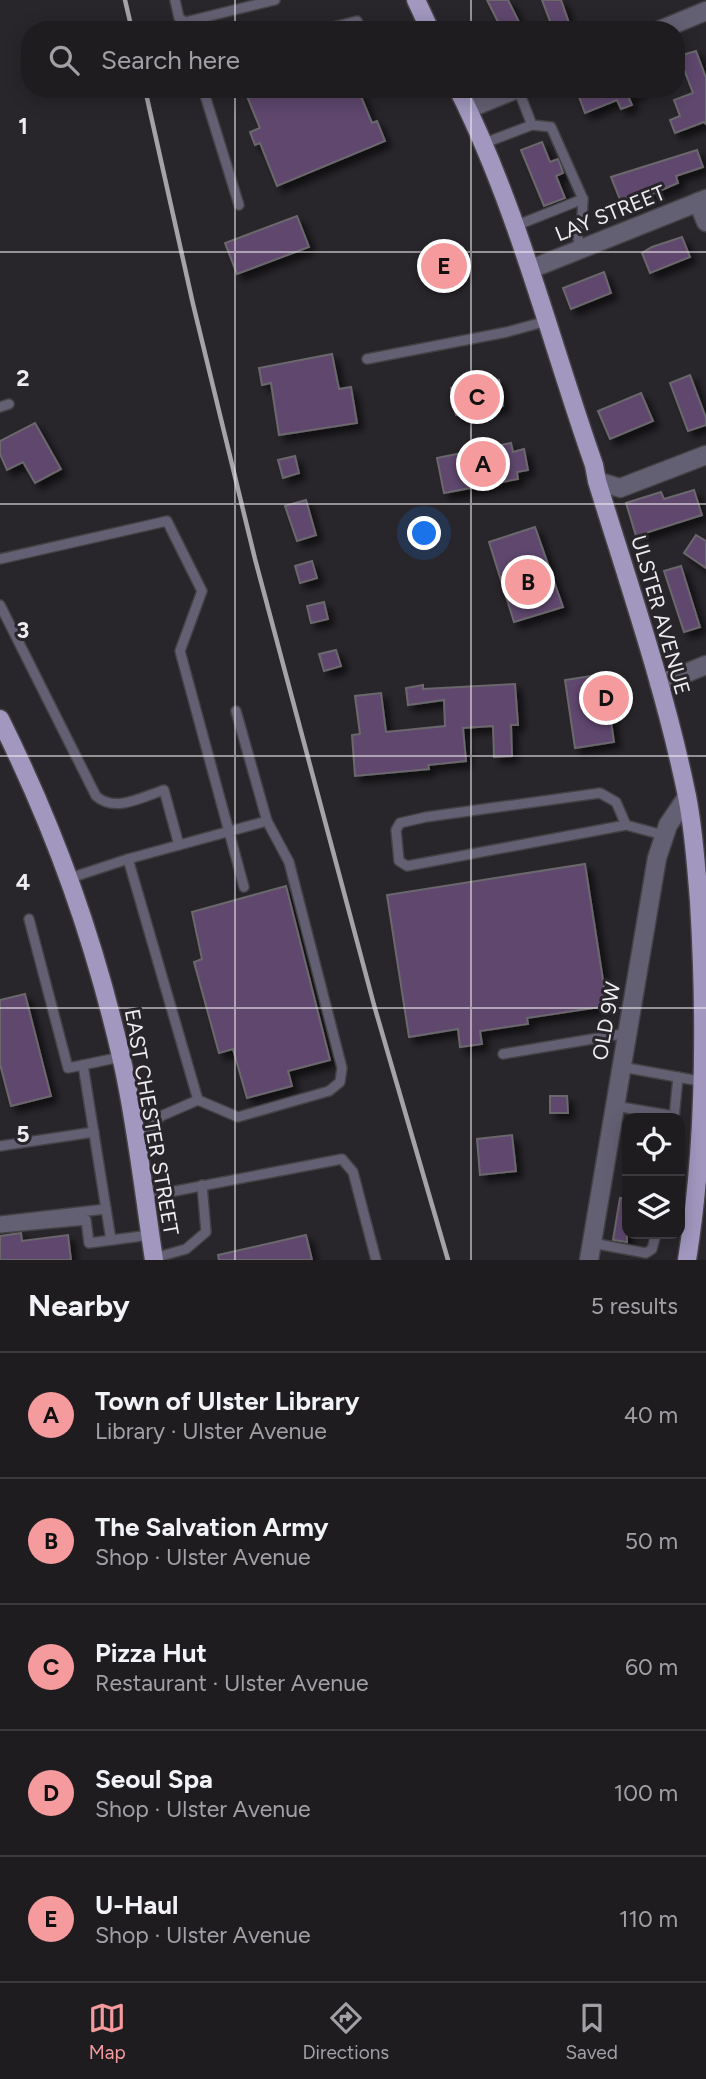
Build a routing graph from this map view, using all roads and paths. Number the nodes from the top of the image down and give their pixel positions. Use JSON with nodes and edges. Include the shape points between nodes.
{"nodes":[{"id":1,"x":174,"y":0,"type":"edge"},
{"id":2,"x":275,"y":0,"type":"edge"},
{"id":3,"x":416,"y":0,"type":"edge"},
{"id":4,"x":234,"y":5,"type":"edge"},
{"id":5,"x":706,"y":11,"type":"edge"},
{"id":6,"x":183,"y":21,"type":"edge"},
{"id":7,"x":187,"y":21,"type":"edge"},
{"id":8,"x":426,"y":21,"type":"edge"},
{"id":9,"x":682,"y":21,"type":"edge"},
{"id":10,"x":206,"y":98,"type":"edge"},
{"id":11,"x":462,"y":98,"type":"edge"},
{"id":12,"x":495,"y":98,"type":"edge"},
{"id":13,"x":521,"y":98,"type":"edge"},
{"id":14,"x":468,"y":109,"type":"junction"},
{"id":15,"x":532,"y":125,"type":"junction"},
{"id":16,"x":482,"y":144,"type":"junction"},
{"id":17,"x":583,"y":199,"type":"junction"},
{"id":18,"x":702,"y":201,"type":"edge"},
{"id":19,"x":239,"y":205,"type":"dead end"},
{"id":20,"x":706,"y":222,"type":"edge"},
{"id":21,"x":515,"y":226,"type":"junction"},
{"id":22,"x":583,"y":250,"type":"junction"},
{"id":23,"x":531,"y":269,"type":"junction"},
{"id":24,"x":547,"y":321,"type":"junction"},
{"id":25,"x":367,"y":359,"type":"dead end"},
{"id":26,"x":706,"y":455,"type":"edge"},
{"id":27,"x":597,"y":481,"type":"junction"},
{"id":28,"x":0,"y":559,"type":"edge"},
{"id":29,"x":0,"y":605,"type":"edge"},
{"id":30,"x":706,"y":665,"type":"edge"},
{"id":31,"x":659,"y":684,"type":"junction"},
{"id":32,"x":236,"y":710,"type":"dead end"},
{"id":33,"x":0,"y":719,"type":"edge"},
{"id":34,"x":687,"y":797,"type":"junction"},
{"id":35,"x":267,"y":821,"type":"junction"},
{"id":36,"x":626,"y":825,"type":"junction"},
{"id":37,"x":229,"y":832,"type":"junction"},
{"id":38,"x":663,"y":835,"type":"junction"},
{"id":39,"x":179,"y":845,"type":"junction"},
{"id":40,"x":128,"y":859,"type":"junction"},
{"id":41,"x":70,"y":878,"type":"junction"},
{"id":42,"x":244,"y":887,"type":"dead end"},
{"id":43,"x":29,"y":919,"type":"dead end"},
{"id":44,"x":628,"y":1033,"type":"junction"},
{"id":45,"x":503,"y":1054,"type":"dead end"},
{"id":46,"x":121,"y":1057,"type":"junction"},
{"id":47,"x":83,"y":1065,"type":"junction"},
{"id":48,"x":622,"y":1067,"type":"junction"},
{"id":49,"x":678,"y":1077,"type":"junction"},
{"id":50,"x":705,"y":1082,"type":"edge"},
{"id":51,"x":198,"y":1100,"type":"junction"},
{"id":52,"x":615,"y":1106,"type":"junction"},
{"id":53,"x":653,"y":1113,"type":"edge"},
{"id":54,"x":674,"y":1113,"type":"edge"},
{"id":55,"x":94,"y":1132,"type":"junction"},
{"id":56,"x":0,"y":1146,"type":"edge"},
{"id":57,"x":136,"y":1146,"type":"junction"},
{"id":58,"x":202,"y":1185,"type":"junction"},
{"id":59,"x":144,"y":1197,"type":"junction"},
{"id":60,"x":106,"y":1209,"type":"junction"},
{"id":61,"x":0,"y":1221,"type":"edge"},
{"id":62,"x":0,"y":1228,"type":"edge"},
{"id":63,"x":150,"y":1235,"type":"junction"},
{"id":64,"x":655,"y":1239,"type":"edge"},
{"id":65,"x":111,"y":1240,"type":"junction"},
{"id":66,"x":591,"y":1252,"type":"edge"},
{"id":67,"x":154,"y":1259,"type":"edge"},
{"id":68,"x":376,"y":1260,"type":"edge"},
{"id":69,"x":687,"y":1260,"type":"edge"}],
"edges":[{"from":1,"to":6,"type":"lane"},
{"from":2,"to":4,"type":"lane"},
{"from":3,"to":8,"type":"main road"},
{"from":4,"to":7,"type":"lane"},
{"from":5,"to":9,"type":"street"},
{"from":10,"to":19,"type":"lane"},
{"from":11,"to":14,"type":"main road","name":"ULSTER AVENUE"},
{"from":12,"to":14,"type":"street"},
{"from":13,"to":15,"type":"lane"},
{"from":14,"to":16,"type":"main road","name":"ULSTER AVENUE"},
{"from":15,"to":16,"type":"lane"},
{"from":15,"to":17,"type":"lane","via":[[551,127]]},
{"from":16,"to":21,"type":"main road","name":"ULSTER AVENUE"},
{"from":17,"to":21,"type":"lane"},
{"from":17,"to":22,"type":"lane","via":[[576,234]]},
{"from":18,"to":20,"type":"street"},
{"from":18,"to":22,"type":"street","name":"LAY STREET"},
{"from":21,"to":23,"type":"main road","name":"ULSTER AVENUE"},
{"from":22,"to":23,"type":"street","name":"LAY STREET"},
{"from":23,"to":24,"type":"main road","name":"ULSTER AVENUE"},
{"from":24,"to":25,"type":"lane"},
{"from":24,"to":27,"type":"main road","name":"ULSTER AVENUE"},
{"from":26,"to":27,"type":"street","via":[[620,488]]},
{"from":27,"to":31,"type":"main road","name":"ULSTER AVENUE"},
{"from":28,"to":37,"type":"lane","via":[[167,520],[202,591],[180,651]]},
{"from":29,"to":39,"type":"lane","via":[[96,796],[116,805],[164,790]]},
{"from":30,"to":31,"type":"street"},
{"from":31,"to":34,"type":"main road","name":"ULSTER AVENUE"},
{"from":32,"to":35,"type":"lane"},
{"from":33,"to":41,"type":"main road","name":"EAST CHESTER STREET","via":[[33,785]]},
{"from":34,"to":38,"type":"street","name":"OLD 9W"},
{"from":34,"to":50,"type":"main road","name":"ULSTER AVENUE","via":[[705,968]]},
{"from":35,"to":37,"type":"lane"},
{"from":35,"to":51,"type":"lane","via":[[289,862],[342,1068],[340,1082],[329,1091],[238,1116]]},
{"from":36,"to":36,"type":"lane","via":[[616,802],[600,793],[426,817],[400,823],[396,830],[399,861],[407,866]]},
{"from":36,"to":38,"type":"lane"},
{"from":37,"to":39,"type":"lane"},
{"from":37,"to":42,"type":"lane"},
{"from":38,"to":44,"type":"street","name":"OLD 9W"},
{"from":39,"to":40,"type":"lane"},
{"from":40,"to":41,"type":"lane"},
{"from":40,"to":51,"type":"lane"},
{"from":41,"to":46,"type":"main road","name":"EAST CHESTER STREET"},
{"from":43,"to":47,"type":"lane","via":[[68,1068]]},
{"from":44,"to":45,"type":"lane"},
{"from":44,"to":48,"type":"street","name":"OLD 9W"},
{"from":46,"to":47,"type":"lane"},
{"from":46,"to":57,"type":"main road","name":"EAST CHESTER STREET"},
{"from":47,"to":55,"type":"lane"},
{"from":48,"to":49,"type":"lane"},
{"from":48,"to":52,"type":"street","name":"OLD 9W"},
{"from":49,"to":50,"type":"lane"},
{"from":49,"to":54,"type":"lane"},
{"from":50,"to":69,"type":"main road","name":"ULSTER AVENUE","via":[[700,1167]]},
{"from":51,"to":57,"type":"lane","via":[[161,1115]]},
{"from":52,"to":53,"type":"lane"},
{"from":52,"to":66,"type":"street","name":"OLD 9W"},
{"from":55,"to":56,"type":"lane"},
{"from":55,"to":60,"type":"lane"},
{"from":57,"to":59,"type":"main road","name":"EAST CHESTER STREET"},
{"from":58,"to":59,"type":"lane"},
{"from":58,"to":67,"type":"lane","via":[[206,1232],[186,1249]]},
{"from":58,"to":68,"type":"lane","via":[[342,1159],[353,1172]]},
{"from":59,"to":63,"type":"main road","name":"EAST CHESTER STREET"},
{"from":60,"to":61,"type":"lane"},
{"from":60,"to":65,"type":"lane"},
{"from":62,"to":65,"type":"lane","via":[[86,1220],[89,1243]]},
{"from":63,"to":65,"type":"lane"},
{"from":63,"to":67,"type":"main road","name":"EAST CHESTER STREET"},
{"from":64,"to":66,"type":"lane","via":[[646,1253]]}]}
